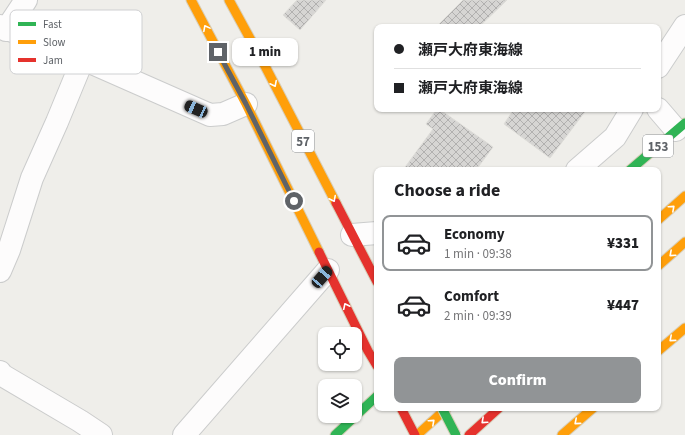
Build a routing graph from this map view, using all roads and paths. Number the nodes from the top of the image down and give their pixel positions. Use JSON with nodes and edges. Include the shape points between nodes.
{"nodes":[{"id":1,"x":26,"y":0,"type":"edge"},
{"id":2,"x":191,"y":0,"type":"edge"},
{"id":3,"x":229,"y":0,"type":"edge"},
{"id":4,"x":18,"y":10,"type":"edge"},
{"id":5,"x":10,"y":19,"type":"edge"},
{"id":6,"x":685,"y":26,"type":"edge"},
{"id":7,"x":3,"y":28,"type":"edge"},
{"id":8,"x":661,"y":62,"type":"edge"},
{"id":9,"x":77,"y":74,"type":"edge"},
{"id":10,"x":117,"y":74,"type":"edge"},
{"id":11,"x":246,"y":104,"type":"junction"},
{"id":12,"x":661,"y":111,"type":"edge"},
{"id":13,"x":630,"y":112,"type":"edge"},
{"id":14,"x":681,"y":127,"type":"edge"},
{"id":15,"x":580,"y":167,"type":"edge"},
{"id":16,"x":634,"y":167,"type":"edge"},
{"id":17,"x":685,"y":196,"type":"edge"},
{"id":18,"x":661,"y":217,"type":"edge"},
{"id":19,"x":374,"y":233,"type":"edge"},
{"id":20,"x":352,"y":235,"type":"junction"},
{"id":21,"x":685,"y":242,"type":"edge"},
{"id":22,"x":661,"y":263,"type":"edge"},
{"id":23,"x":328,"y":270,"type":"junction"},
{"id":24,"x":0,"y":271,"type":"edge"},
{"id":25,"x":374,"y":276,"type":"edge"},
{"id":26,"x":685,"y":328,"type":"edge"},
{"id":27,"x":661,"y":348,"type":"edge"},
{"id":28,"x":374,"y":361,"type":"edge"},
{"id":29,"x":0,"y":372,"type":"edge"},
{"id":30,"x":374,"y":399,"type":"edge"},
{"id":31,"x":403,"y":411,"type":"edge"},
{"id":32,"x":444,"y":411,"type":"edge"},
{"id":33,"x":444,"y":411,"type":"edge"},
{"id":34,"x":496,"y":411,"type":"edge"},
{"id":35,"x":590,"y":411,"type":"edge"},
{"id":36,"x":100,"y":435,"type":"edge"},
{"id":37,"x":184,"y":435,"type":"edge"},
{"id":38,"x":335,"y":435,"type":"edge"},
{"id":39,"x":416,"y":435,"type":"edge"},
{"id":40,"x":456,"y":435,"type":"edge"},
{"id":41,"x":469,"y":435,"type":"edge"},
{"id":42,"x":562,"y":435,"type":"edge"}],
"edges":[{"from":1,"to":4,"type":"street"},
{"from":11,"to":2,"type":"main road","number":"57","one_way":true},
{"from":3,"to":20,"type":"main road","number":"57","one_way":true},
{"from":5,"to":7,"type":"street"},
{"from":6,"to":8,"type":"street"},
{"from":9,"to":24,"type":"street","via":[[32,178]]},
{"from":10,"to":11,"type":"street","via":[[210,115],[223,114]]},
{"from":11,"to":23,"type":"main road","number":"57"},
{"from":12,"to":14,"type":"street"},
{"from":13,"to":15,"type":"street","via":[[615,137]]},
{"from":14,"to":16,"type":"main road","number":"153"},
{"from":18,"to":17,"type":"main road","one_way":true},
{"from":19,"to":20,"type":"street"},
{"from":20,"to":25,"type":"main road","number":"57"},
{"from":21,"to":22,"type":"main road","one_way":true},
{"from":28,"to":23,"type":"main road","number":"57","one_way":true},
{"from":23,"to":37,"type":"street"},
{"from":26,"to":27,"type":"main road","one_way":true},
{"from":29,"to":36,"type":"street"},
{"from":30,"to":38,"type":"main road"},
{"from":31,"to":39,"type":"main road"},
{"from":39,"to":32,"type":"main road","one_way":true},
{"from":33,"to":40,"type":"main road","bridge":true},
{"from":34,"to":41,"type":"main road","one_way":true},
{"from":35,"to":42,"type":"main road","one_way":true}]}
